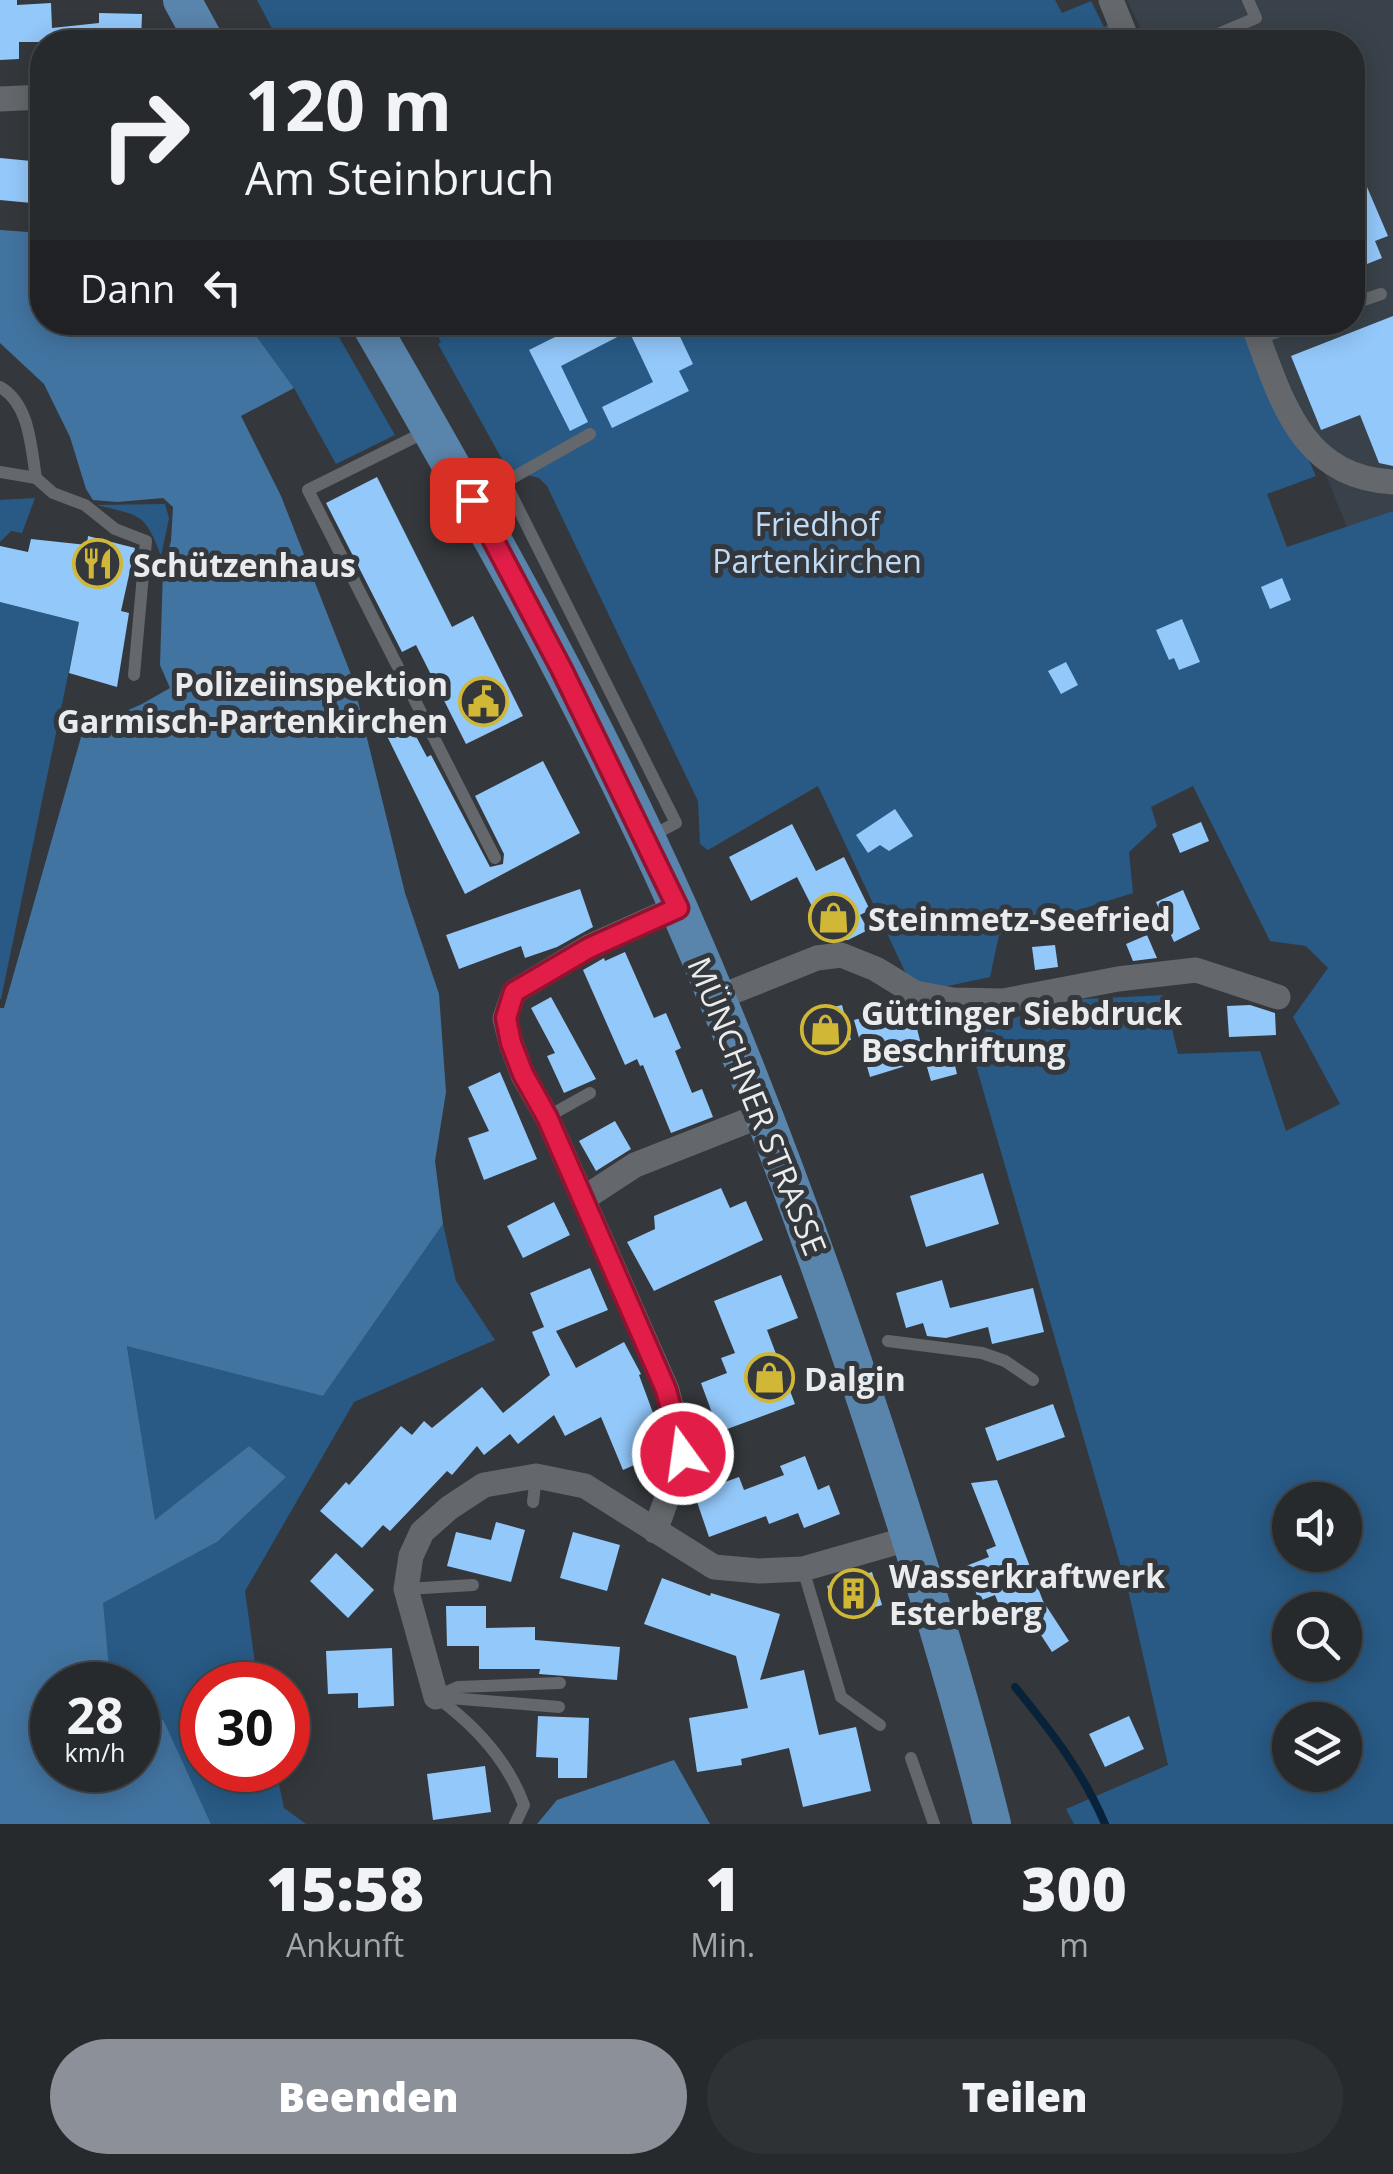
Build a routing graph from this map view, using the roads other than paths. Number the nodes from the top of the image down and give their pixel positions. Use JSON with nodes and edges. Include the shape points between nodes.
{"nodes":[{"id":1,"x":182,"y":0,"type":"edge"},
{"id":2,"x":1111,"y":0,"type":"edge"},
{"id":3,"x":1248,"y":0,"type":"edge"},
{"id":4,"x":199,"y":30,"type":"edge"},
{"id":5,"x":1123,"y":30,"type":"edge"},
{"id":6,"x":1228,"y":30,"type":"edge"},
{"id":7,"x":30,"y":97,"type":"edge"},
{"id":8,"x":0,"y":99,"type":"edge"},
{"id":9,"x":1381,"y":294,"type":"dead end"},
{"id":10,"x":1365,"y":300,"type":"edge"},
{"id":11,"x":377,"y":335,"type":"edge"},
{"id":12,"x":1257,"y":335,"type":"edge"},
{"id":13,"x":0,"y":387,"type":"edge"},
{"id":14,"x":432,"y":428,"type":"junction"},
{"id":15,"x":590,"y":434,"type":"dead end"},
{"id":16,"x":0,"y":472,"type":"edge"},
{"id":17,"x":36,"y":478,"type":"junction"},
{"id":18,"x":506,"y":482,"type":"junction"},
{"id":19,"x":1393,"y":482,"type":"edge"},
{"id":20,"x":472,"y":500,"type":"junction"},
{"id":21,"x":134,"y":675,"type":"dead end"},
{"id":22,"x":661,"y":831,"type":"junction"},
{"id":23,"x":495,"y":858,"type":"dead end"},
{"id":24,"x":678,"y":908,"type":"junction"},
{"id":25,"x":1278,"y":997,"type":"dead end"},
{"id":26,"x":717,"y":998,"type":"junction"},
{"id":27,"x":590,"y":1093,"type":"dead end"},
{"id":28,"x":764,"y":1114,"type":"junction"},
{"id":29,"x":547,"y":1117,"type":"junction"},
{"id":30,"x":583,"y":1199,"type":"junction"},
{"id":31,"x":888,"y":1342,"type":"dead end"},
{"id":32,"x":1033,"y":1380,"type":"dead end"},
{"id":33,"x":536,"y":1476,"type":"junction"},
{"id":34,"x":533,"y":1502,"type":"dead end"},
{"id":35,"x":656,"y":1531,"type":"junction"},
{"id":36,"x":911,"y":1538,"type":"junction"},
{"id":37,"x":803,"y":1569,"type":"junction"},
{"id":38,"x":474,"y":1586,"type":"dead end"},
{"id":39,"x":406,"y":1588,"type":"junction"},
{"id":40,"x":560,"y":1683,"type":"dead end"},
{"id":41,"x":436,"y":1697,"type":"junction"},
{"id":42,"x":559,"y":1707,"type":"dead end"},
{"id":43,"x":880,"y":1726,"type":"dead end"},
{"id":44,"x":911,"y":1758,"type":"dead end"},
{"id":45,"x":516,"y":1824,"type":"edge"},
{"id":46,"x":934,"y":1824,"type":"edge"},
{"id":47,"x":992,"y":1824,"type":"edge"}],
"edges":[{"from":1,"to":4,"type":"main road"},
{"from":2,"to":5,"type":"street"},
{"from":3,"to":6,"type":"lane","via":[[1256,18]]},
{"from":7,"to":8,"type":"street"},
{"from":9,"to":10,"type":"lane"},
{"from":11,"to":14,"type":"main road","name":"MÜNCHNER STRASSE"},
{"from":12,"to":19,"type":"street","via":[[1294,425],[1318,455],[1344,472]]},
{"from":13,"to":17,"type":"lane","via":[[27,422]]},
{"from":14,"to":20,"type":"main road","name":"MÜNCHNER STRASSE"},
{"from":14,"to":23,"type":"lane","via":[[308,490]]},
{"from":15,"to":18,"type":"lane"},
{"from":16,"to":17,"type":"lane"},
{"from":17,"to":21,"type":"lane","via":[[146,542]]},
{"from":18,"to":20,"type":"lane"},
{"from":18,"to":22,"type":"lane"},
{"from":20,"to":22,"type":"main road","name":"MÜNCHNER STRASSE"},
{"from":22,"to":24,"type":"main road","name":"MÜNCHNER STRASSE"},
{"from":24,"to":26,"type":"main road","name":"MÜNCHNER STRASSE"},
{"from":24,"to":29,"type":"street","via":[[514,992],[506,1018],[511,1043]]},
{"from":25,"to":26,"type":"street","via":[[1196,970],[1003,1000],[954,1000],[915,993],[841,955],[817,958]]},
{"from":26,"to":28,"type":"main road","name":"MÜNCHNER STRASSE"},
{"from":27,"to":29,"type":"lane"},
{"from":28,"to":30,"type":"street","via":[[635,1165]]},
{"from":28,"to":36,"type":"main road","name":"MÜNCHNER STRASSE"},
{"from":29,"to":30,"type":"street"},
{"from":30,"to":35,"type":"street","via":[[666,1390],[683,1454]]},
{"from":31,"to":32,"type":"lane","via":[[982,1352]]},
{"from":33,"to":34,"type":"lane"},
{"from":33,"to":35,"type":"street","via":[[585,1486]]},
{"from":33,"to":39,"type":"street","via":[[484,1486],[448,1508],[422,1532]]},
{"from":35,"to":37,"type":"street","via":[[714,1567]]},
{"from":36,"to":37,"type":"street"},
{"from":36,"to":47,"type":"main road","name":"MÜNCHNER STRASSE"},
{"from":37,"to":43,"type":"lane","via":[[842,1696]]},
{"from":38,"to":39,"type":"lane"},
{"from":39,"to":41,"type":"street"},
{"from":40,"to":41,"type":"lane","via":[[458,1688]]},
{"from":41,"to":42,"type":"lane"},
{"from":41,"to":45,"type":"lane","via":[[468,1720],[517,1786],[524,1805]]},
{"from":44,"to":46,"type":"lane"}]}
